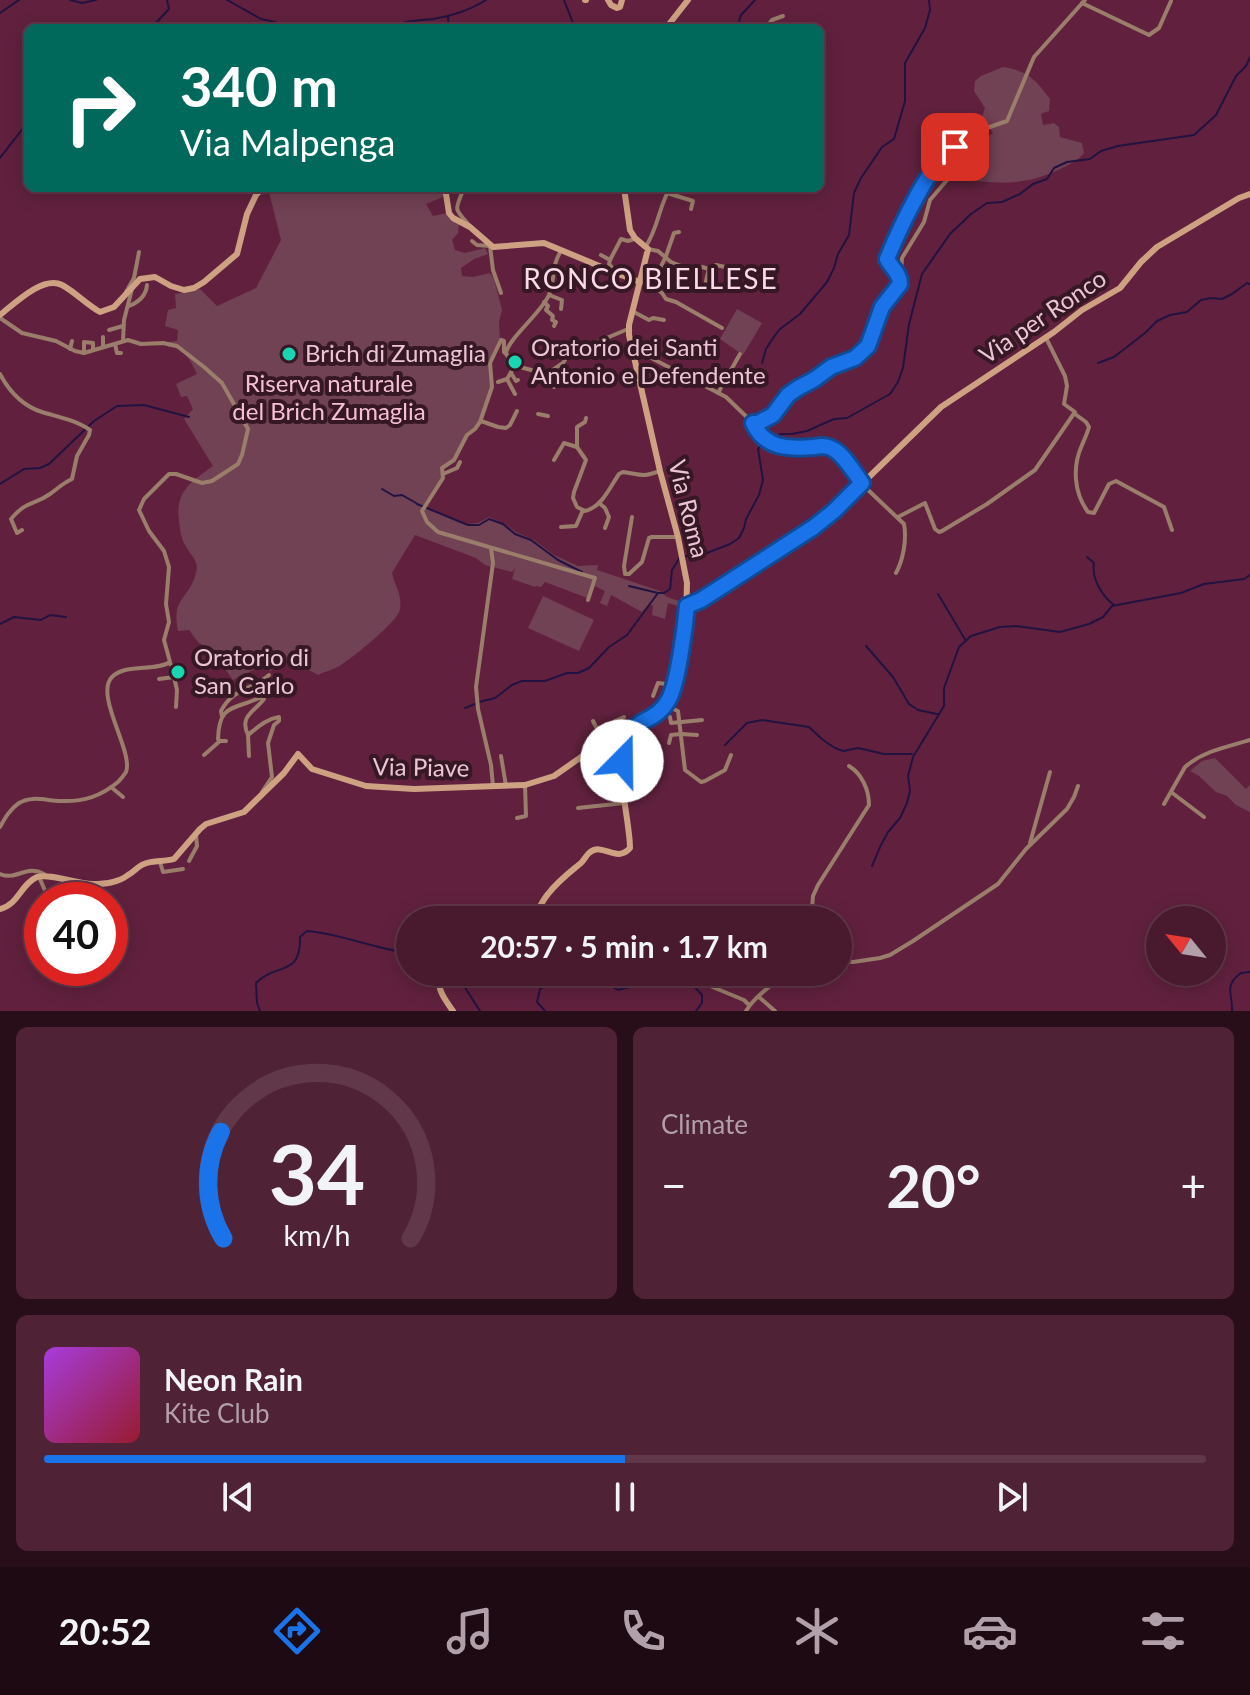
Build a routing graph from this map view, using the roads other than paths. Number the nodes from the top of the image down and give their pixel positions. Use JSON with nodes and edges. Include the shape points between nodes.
{"nodes":[{"id":1,"x":608,"y":0,"type":"edge"},
{"id":2,"x":622,"y":0,"type":"edge"},
{"id":3,"x":688,"y":0,"type":"edge"},
{"id":4,"x":1171,"y":1,"type":"edge"},
{"id":5,"x":1083,"y":2,"type":"edge"},
{"id":6,"x":783,"y":16,"type":"dead end"},
{"id":7,"x":669,"y":24,"type":"edge"},
{"id":8,"x":769,"y":24,"type":"edge"},
{"id":9,"x":967,"y":147,"type":"junction"},
{"id":10,"x":259,"y":192,"type":"edge"},
{"id":11,"x":445,"y":192,"type":"edge"},
{"id":12,"x":462,"y":192,"type":"edge"},
{"id":13,"x":625,"y":192,"type":"edge"},
{"id":14,"x":668,"y":192,"type":"edge"},
{"id":15,"x":673,"y":192,"type":"edge"},
{"id":16,"x":1250,"y":194,"type":"edge"},
{"id":17,"x":691,"y":209,"type":"dead end"},
{"id":18,"x":471,"y":227,"type":"junction"},
{"id":19,"x":679,"y":232,"type":"dead end"},
{"id":20,"x":635,"y":238,"type":"junction"},
{"id":21,"x":472,"y":241,"type":"dead end"},
{"id":22,"x":490,"y":246,"type":"junction"},
{"id":23,"x":647,"y":247,"type":"junction"},
{"id":24,"x":561,"y":251,"type":"junction"},
{"id":25,"x":139,"y":252,"type":"dead end"},
{"id":26,"x":601,"y":255,"type":"dead end"},
{"id":27,"x":666,"y":256,"type":"junction"},
{"id":28,"x":610,"y":260,"type":"junction"},
{"id":29,"x":725,"y":267,"type":"dead end"},
{"id":30,"x":711,"y":270,"type":"junction"},
{"id":31,"x":616,"y":274,"type":"junction"},
{"id":32,"x":899,"y":278,"type":"junction"},
{"id":33,"x":134,"y":281,"type":"junction"},
{"id":34,"x":706,"y":281,"type":"dead end"},
{"id":35,"x":640,"y":282,"type":"junction"},
{"id":36,"x":147,"y":285,"type":"dead end"},
{"id":37,"x":652,"y":286,"type":"junction"},
{"id":38,"x":122,"y":288,"type":"dead end"},
{"id":39,"x":501,"y":293,"type":"dead end"},
{"id":40,"x":549,"y":295,"type":"junction"},
{"id":41,"x":544,"y":302,"type":"junction"},
{"id":42,"x":129,"y":306,"type":"junction"},
{"id":43,"x":561,"y":309,"type":"dead end"},
{"id":44,"x":632,"y":311,"type":"junction"},
{"id":45,"x":0,"y":317,"type":"edge"},
{"id":46,"x":664,"y":320,"type":"dead end"},
{"id":47,"x":123,"y":326,"type":"junction"},
{"id":48,"x":554,"y":326,"type":"dead end"},
{"id":49,"x":722,"y":328,"type":"dead end"},
{"id":50,"x":628,"y":329,"type":"junction"},
{"id":51,"x":109,"y":330,"type":"dead end"},
{"id":52,"x":103,"y":337,"type":"dead end"},
{"id":53,"x":1046,"y":338,"type":"junction"},
{"id":54,"x":72,"y":341,"type":"dead end"},
{"id":55,"x":123,"y":341,"type":"junction"},
{"id":56,"x":115,"y":344,"type":"junction"},
{"id":57,"x":103,"y":347,"type":"junction"},
{"id":58,"x":632,"y":348,"type":"junction"},
{"id":59,"x":70,"y":349,"type":"junction"},
{"id":60,"x":93,"y":350,"type":"junction"},
{"id":61,"x":84,"y":353,"type":"junction"},
{"id":62,"x":121,"y":353,"type":"dead end"},
{"id":63,"x":740,"y":354,"type":"dead end"},
{"id":64,"x":507,"y":355,"type":"junction"},
{"id":65,"x":513,"y":370,"type":"junction"},
{"id":66,"x":0,"y":374,"type":"edge"},
{"id":67,"x":544,"y":376,"type":"junction"},
{"id":68,"x":507,"y":379,"type":"junction"},
{"id":69,"x":518,"y":380,"type":"dead end"},
{"id":70,"x":498,"y":382,"type":"dead end"},
{"id":71,"x":554,"y":387,"type":"dead end"},
{"id":72,"x":718,"y":393,"type":"junction"},
{"id":73,"x":515,"y":394,"type":"dead end"},
{"id":74,"x":517,"y":411,"type":"dead end"},
{"id":75,"x":538,"y":414,"type":"dead end"},
{"id":76,"x":1075,"y":414,"type":"junction"},
{"id":77,"x":548,"y":416,"type":"dead end"},
{"id":78,"x":586,"y":418,"type":"dead end"},
{"id":79,"x":481,"y":421,"type":"junction"},
{"id":80,"x":753,"y":423,"type":"junction"},
{"id":81,"x":577,"y":447,"type":"junction"},
{"id":82,"x":554,"y":460,"type":"dead end"},
{"id":83,"x":460,"y":462,"type":"dead end"},
{"id":84,"x":660,"y":471,"type":"junction"},
{"id":85,"x":443,"y":476,"type":"junction"},
{"id":86,"x":862,"y":483,"type":"junction"},
{"id":87,"x":599,"y":503,"type":"junction"},
{"id":88,"x":583,"y":510,"type":"junction"},
{"id":89,"x":632,"y":517,"type":"dead end"},
{"id":90,"x":898,"y":517,"type":"junction"},
{"id":91,"x":561,"y":527,"type":"dead end"},
{"id":92,"x":605,"y":528,"type":"dead end"},
{"id":93,"x":22,"y":530,"type":"dead end"},
{"id":94,"x":1172,"y":530,"type":"dead end"},
{"id":95,"x":678,"y":537,"type":"junction"},
{"id":96,"x":491,"y":548,"type":"junction"},
{"id":97,"x":896,"y":573,"type":"dead end"},
{"id":98,"x":588,"y":600,"type":"dead end"},
{"id":99,"x":687,"y":606,"type":"junction"},
{"id":100,"x":170,"y":664,"type":"junction"},
{"id":101,"x":269,"y":675,"type":"dead end"},
{"id":102,"x":174,"y":677,"type":"junction"},
{"id":103,"x":159,"y":679,"type":"dead end"},
{"id":104,"x":674,"y":685,"type":"junction"},
{"id":105,"x":653,"y":696,"type":"dead end"},
{"id":106,"x":176,"y":707,"type":"dead end"},
{"id":107,"x":668,"y":709,"type":"junction"},
{"id":108,"x":222,"y":716,"type":"junction"},
{"id":109,"x":624,"y":717,"type":"dead end"},
{"id":110,"x":702,"y":720,"type":"dead end"},
{"id":111,"x":593,"y":721,"type":"dead end"},
{"id":112,"x":679,"y":721,"type":"junction"},
{"id":113,"x":681,"y":734,"type":"junction"},
{"id":114,"x":248,"y":735,"type":"junction"},
{"id":115,"x":697,"y":735,"type":"dead end"},
{"id":116,"x":1250,"y":740,"type":"edge"},
{"id":117,"x":618,"y":741,"type":"junction"},
{"id":118,"x":669,"y":743,"type":"dead end"},
{"id":119,"x":602,"y":745,"type":"junction"},
{"id":120,"x":204,"y":755,"type":"dead end"},
{"id":121,"x":731,"y":755,"type":"dead end"},
{"id":122,"x":249,"y":756,"type":"dead end"},
{"id":123,"x":501,"y":756,"type":"dead end"},
{"id":124,"x":849,"y":766,"type":"dead end"},
{"id":125,"x":1050,"y":772,"type":"dead end"},
{"id":126,"x":525,"y":785,"type":"junction"},
{"id":127,"x":493,"y":786,"type":"junction"},
{"id":128,"x":506,"y":786,"type":"junction"},
{"id":129,"x":1078,"y":786,"type":"dead end"},
{"id":130,"x":111,"y":787,"type":"junction"},
{"id":131,"x":1171,"y":792,"type":"junction"},
{"id":132,"x":262,"y":795,"type":"junction"},
{"id":133,"x":123,"y":797,"type":"dead end"},
{"id":134,"x":626,"y":803,"type":"junction"},
{"id":135,"x":1164,"y":804,"type":"dead end"},
{"id":136,"x":578,"y":808,"type":"dead end"},
{"id":137,"x":1204,"y":817,"type":"dead end"},
{"id":138,"x":517,"y":818,"type":"dead end"},
{"id":139,"x":0,"y":827,"type":"edge"},
{"id":140,"x":196,"y":833,"type":"junction"},
{"id":141,"x":1030,"y":845,"type":"junction"},
{"id":142,"x":189,"y":861,"type":"dead end"},
{"id":143,"x":160,"y":862,"type":"junction"},
{"id":144,"x":183,"y":869,"type":"dead end"},
{"id":145,"x":0,"y":874,"type":"edge"},
{"id":146,"x":42,"y":876,"type":"junction"},
{"id":147,"x":44,"y":882,"type":"edge"},
{"id":148,"x":540,"y":906,"type":"edge"},
{"id":149,"x":812,"y":906,"type":"edge"},
{"id":150,"x":0,"y":909,"type":"edge"},
{"id":151,"x":852,"y":962,"type":"edge"},
{"id":152,"x":439,"y":986,"type":"edge"},
{"id":153,"x":710,"y":986,"type":"edge"},
{"id":154,"x":771,"y":986,"type":"edge"},
{"id":155,"x":759,"y":997,"type":"junction"},
{"id":156,"x":749,"y":1005,"type":"junction"},
{"id":157,"x":453,"y":1011,"type":"edge"},
{"id":158,"x":746,"y":1011,"type":"edge"},
{"id":159,"x":775,"y":1011,"type":"edge"}],
"edges":[{"from":1,"to":2,"type":"street","via":[[617,8]]},
{"from":3,"to":7,"type":"street"},
{"from":4,"to":5,"type":"street","via":[[1159,28],[1149,35]]},
{"from":5,"to":9,"type":"street","via":[[1034,57],[1007,121],[976,134]]},
{"from":6,"to":8,"type":"street"},
{"from":9,"to":32,"type":"street","via":[[959,166],[930,200],[924,222],[902,258]]},
{"from":9,"to":32,"type":"street","via":[[949,150],[935,165],[899,229],[887,259]]},
{"from":10,"to":33,"type":"street","via":[[237,254],[204,282],[184,290],[155,277]]},
{"from":11,"to":18,"type":"street","via":[[449,213]]},
{"from":12,"to":18,"type":"street","via":[[457,211]]},
{"from":13,"to":20,"type":"street"},
{"from":14,"to":23,"type":"street"},
{"from":15,"to":17,"type":"street","via":[[693,201]]},
{"from":16,"to":53,"type":"street","name":"Via per Ronco","via":[[1157,247],[1120,288]]},
{"from":18,"to":22,"type":"street"},
{"from":19,"to":27,"type":"street"},
{"from":20,"to":23,"type":"street"},
{"from":20,"to":28,"type":"street","via":[[621,239]]},
{"from":21,"to":22,"type":"street"},
{"from":22,"to":24,"type":"street","via":[[544,243]]},
{"from":22,"to":39,"type":"street"},
{"from":23,"to":27,"type":"street"},
{"from":23,"to":35,"type":"street","name":"Via Roma"},
{"from":24,"to":31,"type":"street"},
{"from":24,"to":40,"type":"street"},
{"from":25,"to":33,"type":"street"},
{"from":26,"to":28,"type":"street"},
{"from":27,"to":30,"type":"street","via":[[694,271]]},
{"from":27,"to":37,"type":"street"},
{"from":28,"to":31,"type":"street"},
{"from":29,"to":30,"type":"street"},
{"from":30,"to":34,"type":"street"},
{"from":31,"to":35,"type":"street"},
{"from":32,"to":80,"type":"street","via":[[871,339],[855,358],[798,388],[773,415]]},
{"from":33,"to":38,"type":"street"},
{"from":33,"to":42,"type":"street"},
{"from":33,"to":45,"type":"street","via":[[114,307],[100,312],[61,284],[49,282]]},
{"from":35,"to":37,"type":"street"},
{"from":35,"to":44,"type":"street","name":"Via Roma"},
{"from":36,"to":42,"type":"street","via":[[146,294]]},
{"from":37,"to":49,"type":"street"},
{"from":40,"to":41,"type":"street"},
{"from":40,"to":43,"type":"street","via":[[562,300]]},
{"from":41,"to":48,"type":"street"},
{"from":41,"to":64,"type":"street","via":[[507,346]]},
{"from":42,"to":47,"type":"street"},
{"from":44,"to":46,"type":"street","via":[[649,320]]},
{"from":44,"to":50,"type":"street","name":"Via Roma"},
{"from":45,"to":59,"type":"street","via":[[22,333]]},
{"from":47,"to":51,"type":"street"},
{"from":47,"to":55,"type":"street"},
{"from":50,"to":58,"type":"street","name":"Via Roma"},
{"from":50,"to":67,"type":"street","via":[[564,356],[563,363]]},
{"from":52,"to":57,"type":"street"},
{"from":53,"to":76,"type":"street","via":[[1065,376],[1064,404]]},
{"from":53,"to":86,"type":"street","name":"Via per Ronco","via":[[941,407]]},
{"from":54,"to":59,"type":"street"},
{"from":55,"to":56,"type":"street"},
{"from":55,"to":100,"type":"street","via":[[177,346],[222,383],[248,429],[238,464],[202,483],[169,474],[139,510],[169,567],[164,640]]},
{"from":56,"to":57,"type":"street"},
{"from":56,"to":62,"type":"street"},
{"from":57,"to":60,"type":"street"},
{"from":58,"to":72,"type":"street"},
{"from":58,"to":84,"type":"street","name":"Via Roma"},
{"from":59,"to":61,"type":"street"},
{"from":60,"to":61,"type":"street"},
{"from":60,"to":61,"type":"street","via":[[93,343],[84,342]]},
{"from":63,"to":72,"type":"street"},
{"from":64,"to":65,"type":"street"},
{"from":64,"to":79,"type":"street","via":[[501,340],[490,363],[492,387]]},
{"from":65,"to":67,"type":"street"},
{"from":65,"to":68,"type":"street"},
{"from":65,"to":69,"type":"street"},
{"from":66,"to":93,"type":"street","via":[[30,407],[88,428],[89,435],[72,479],[24,505],[11,519],[17,533]]},
{"from":67,"to":71,"type":"street"},
{"from":68,"to":70,"type":"street"},
{"from":68,"to":73,"type":"street"},
{"from":72,"to":80,"type":"street"},
{"from":74,"to":79,"type":"street","via":[[506,428]]},
{"from":75,"to":77,"type":"street"},
{"from":76,"to":90,"type":"street","via":[[1035,470],[942,531],[935,529],[925,503]]},
{"from":76,"to":94,"type":"street","via":[[1089,427],[1076,479],[1088,512],[1094,513],[1109,484],[1116,481],[1164,507]]},
{"from":78,"to":81,"type":"street","via":[[577,427]]},
{"from":79,"to":85,"type":"street","via":[[454,460],[442,468]]},
{"from":80,"to":86,"type":"street","via":[[767,441],[782,447],[834,449]]},
{"from":81,"to":82,"type":"street","via":[[564,443]]},
{"from":81,"to":88,"type":"street","via":[[586,460],[573,498]]},
{"from":83,"to":85,"type":"street"},
{"from":84,"to":87,"type":"street","via":[[619,474]]},
{"from":84,"to":95,"type":"street","name":"Via Roma"},
{"from":85,"to":96,"type":"street","via":[[422,511],[427,522],[436,531]]},
{"from":86,"to":90,"type":"street"},
{"from":86,"to":99,"type":"street","name":"Via per Ronco","via":[[814,527]]},
{"from":87,"to":88,"type":"street"},
{"from":87,"to":92,"type":"street","via":[[609,517]]},
{"from":88,"to":91,"type":"street","via":[[576,526]]},
{"from":89,"to":95,"type":"street","via":[[625,574],[642,562],[649,538]]},
{"from":90,"to":97,"type":"street","via":[[906,530]]},
{"from":95,"to":99,"type":"street","name":"Via Roma"},
{"from":96,"to":98,"type":"street","via":[[595,578]]},
{"from":96,"to":127,"type":"street","name":"Via Piave","via":[[476,687]]},
{"from":99,"to":104,"type":"street","name":"Via Roma"},
{"from":100,"to":102,"type":"street"},
{"from":100,"to":130,"type":"street","via":[[123,672],[109,681],[111,713],[127,763],[126,772]]},
{"from":101,"to":108,"type":"street","via":[[227,700]]},
{"from":102,"to":103,"type":"street"},
{"from":102,"to":106,"type":"street"},
{"from":104,"to":105,"type":"street","via":[[658,683]]},
{"from":104,"to":107,"type":"street","name":"Via Roma"},
{"from":107,"to":112,"type":"street","via":[[678,711]]},
{"from":107,"to":112,"type":"street","via":[[671,723]]},
{"from":107,"to":117,"type":"street"},
{"from":108,"to":114,"type":"street","via":[[262,697],[245,722]]},
{"from":108,"to":120,"type":"street","via":[[218,735],[223,741]]},
{"from":109,"to":117,"type":"street","via":[[615,721]]},
{"from":110,"to":112,"type":"street"},
{"from":111,"to":119,"type":"street"},
{"from":112,"to":113,"type":"street"},
{"from":113,"to":115,"type":"street"},
{"from":113,"to":118,"type":"street","via":[[671,735]]},
{"from":113,"to":121,"type":"street","via":[[685,770],[701,782],[725,770]]},
{"from":114,"to":122,"type":"street"},
{"from":114,"to":132,"type":"street","via":[[279,717],[268,743],[272,777]]},
{"from":116,"to":131,"type":"street","via":[[1198,757],[1185,767]]},
{"from":117,"to":119,"type":"street"},
{"from":117,"to":134,"type":"street"},
{"from":119,"to":126,"type":"street","name":"Via Piave","via":[[554,776]]},
{"from":123,"to":128,"type":"street"},
{"from":124,"to":149,"type":"street","via":[[863,782],[869,805],[818,885]]},
{"from":125,"to":141,"type":"street"},
{"from":126,"to":128,"type":"street","name":"Via Piave"},
{"from":126,"to":138,"type":"street","via":[[526,816]]},
{"from":127,"to":128,"type":"street","name":"Via Piave"},
{"from":127,"to":132,"type":"street","name":"Via Piave","via":[[366,786],[312,769],[298,754]]},
{"from":129,"to":141,"type":"street","via":[[1067,809]]},
{"from":130,"to":133,"type":"street"},
{"from":130,"to":139,"type":"street","via":[[88,800],[27,799]]},
{"from":131,"to":135,"type":"street"},
{"from":131,"to":137,"type":"street"},
{"from":132,"to":140,"type":"street","name":"Via Piave","via":[[244,812],[206,824]]},
{"from":134,"to":136,"type":"street"},
{"from":134,"to":148,"type":"street","via":[[628,851],[621,855],[594,850],[560,878]]},
{"from":140,"to":142,"type":"street","via":[[197,846]]},
{"from":140,"to":143,"type":"street","name":"Via Piave","via":[[174,859]]},
{"from":141,"to":151,"type":"street","via":[[998,884],[913,941],[885,957]]},
{"from":143,"to":144,"type":"street","via":[[163,872]]},
{"from":143,"to":146,"type":"street","name":"Via Piave","via":[[146,863],[123,879],[102,884]]},
{"from":145,"to":146,"type":"street","via":[[8,877],[32,869]]},
{"from":146,"to":147,"type":"street"},
{"from":146,"to":150,"type":"street"},
{"from":152,"to":157,"type":"street"},
{"from":153,"to":156,"type":"street"},
{"from":154,"to":155,"type":"street"},
{"from":155,"to":156,"type":"street"},
{"from":155,"to":159,"type":"street"},
{"from":156,"to":158,"type":"street"}]}
